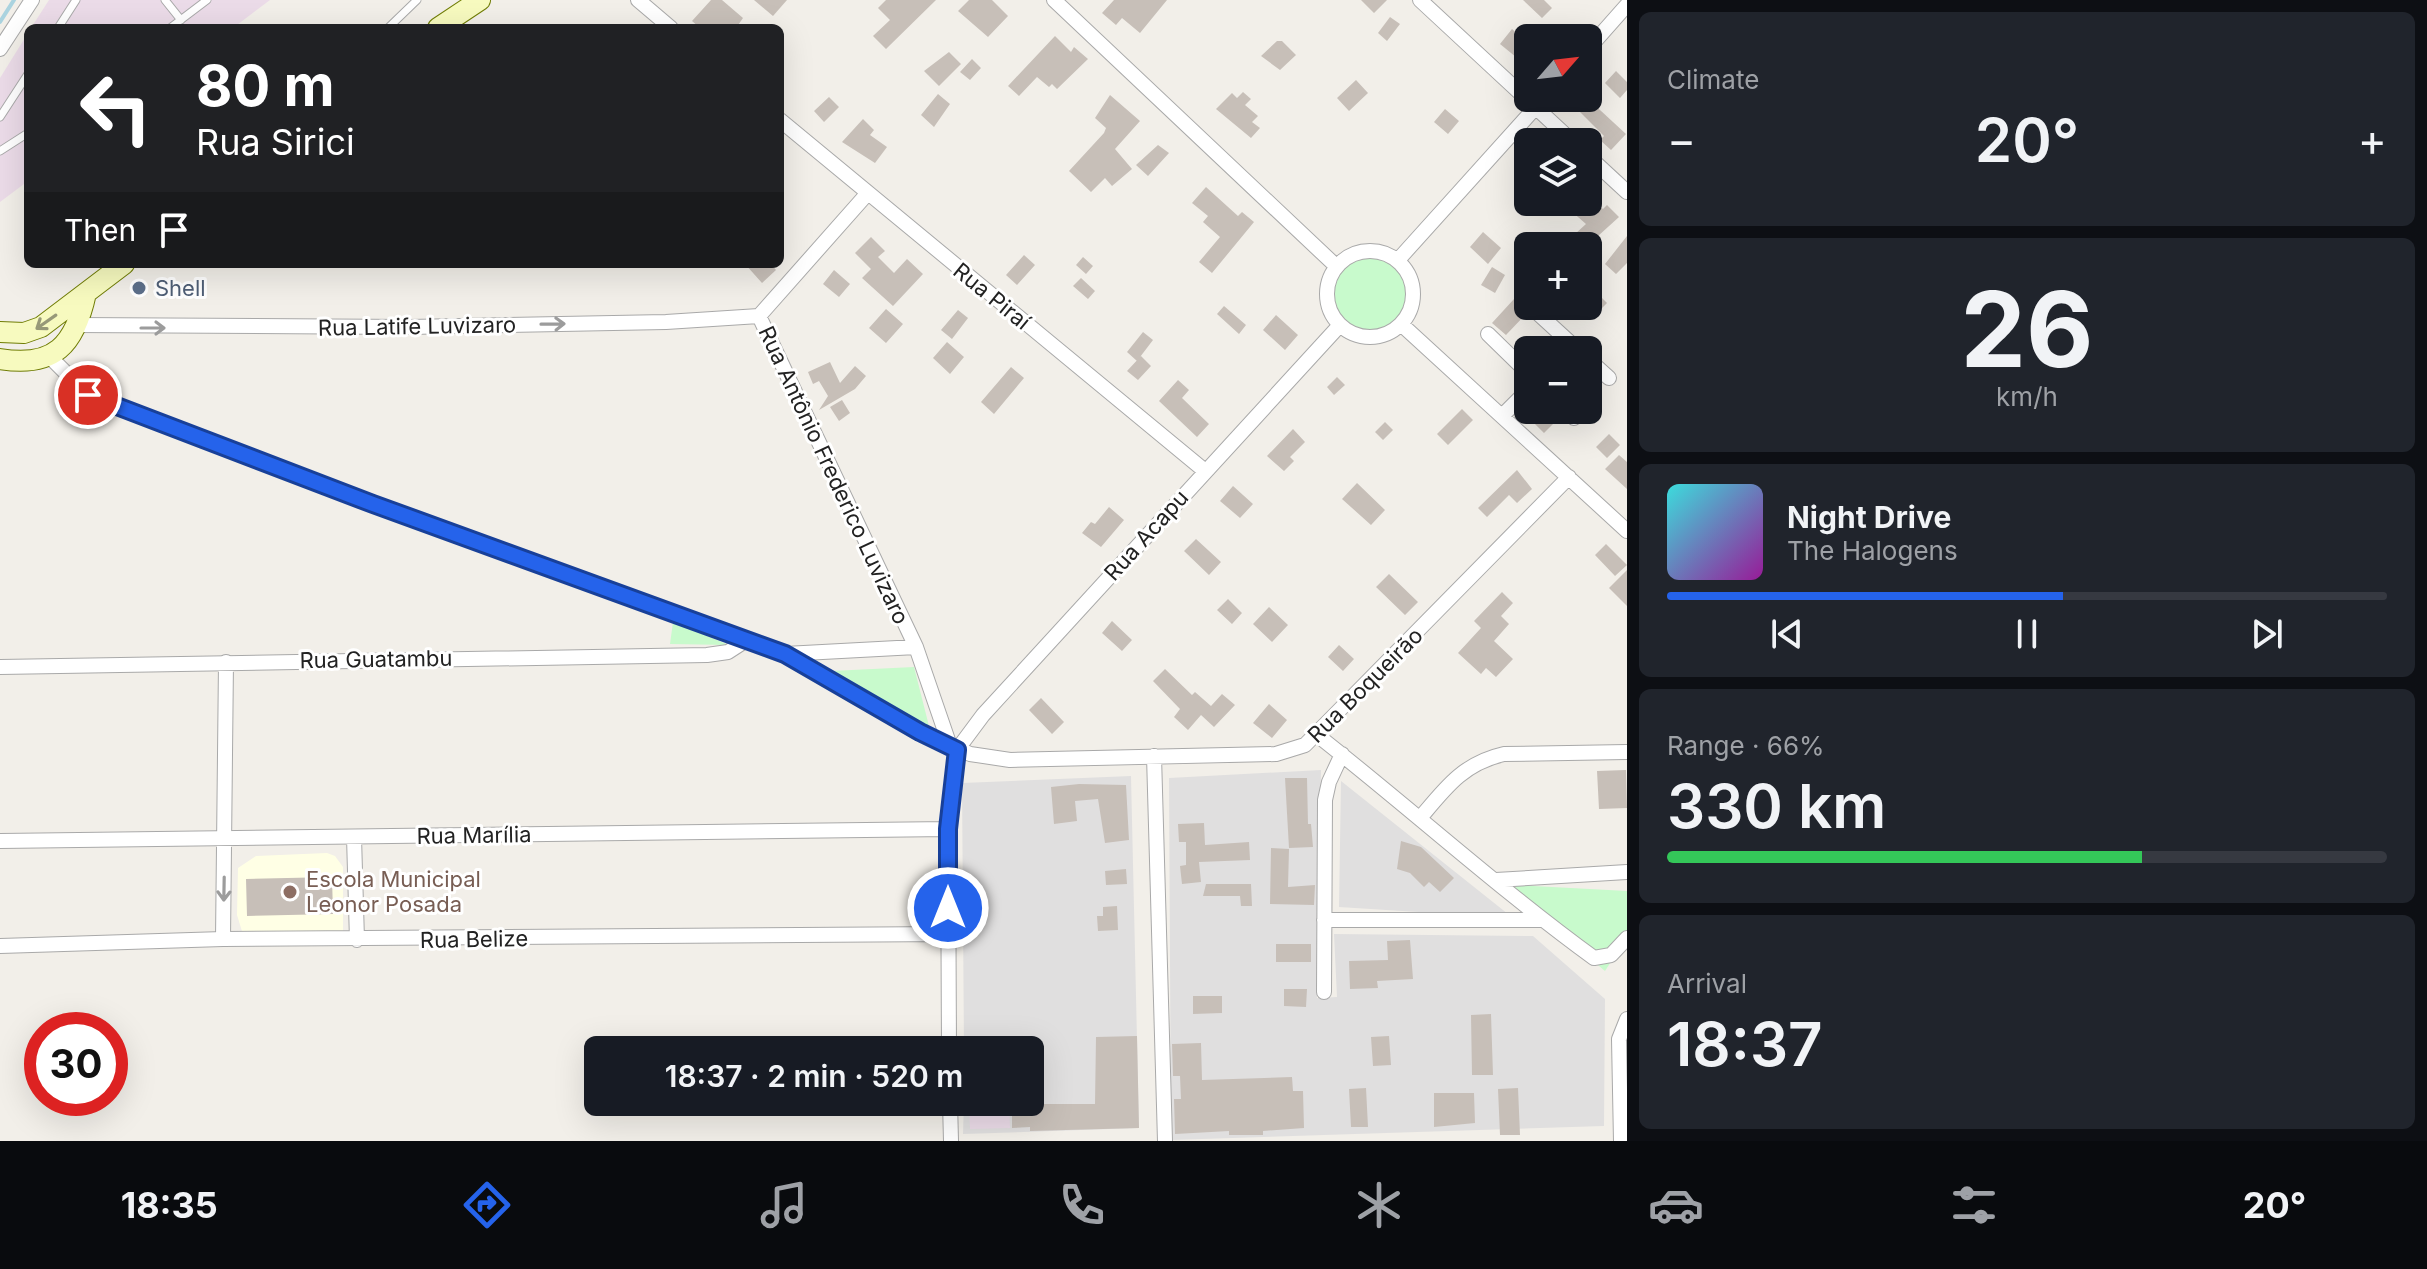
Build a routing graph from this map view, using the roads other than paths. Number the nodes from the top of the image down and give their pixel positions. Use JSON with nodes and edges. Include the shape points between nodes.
{"nodes":[{"id":1,"x":32,"y":0,"type":"edge"},
{"id":2,"x":76,"y":0,"type":"edge"},
{"id":3,"x":165,"y":0,"type":"edge"},
{"id":4,"x":207,"y":0,"type":"edge"},
{"id":5,"x":417,"y":0,"type":"edge"},
{"id":6,"x":480,"y":0,"type":"edge"},
{"id":7,"x":638,"y":0,"type":"edge"},
{"id":8,"x":1054,"y":0,"type":"edge"},
{"id":9,"x":1420,"y":0,"type":"edge"},
{"id":10,"x":1627,"y":5,"type":"edge"},
{"id":11,"x":181,"y":20,"type":"junction"},
{"id":12,"x":61,"y":24,"type":"edge"},
{"id":13,"x":176,"y":24,"type":"edge"},
{"id":14,"x":392,"y":24,"type":"edge"},
{"id":15,"x":444,"y":24,"type":"edge"},
{"id":16,"x":666,"y":24,"type":"edge"},
{"id":17,"x":1602,"y":33,"type":"edge"},
{"id":18,"x":0,"y":49,"type":"edge"},
{"id":19,"x":24,"y":80,"type":"edge"},
{"id":20,"x":1514,"y":81,"type":"edge"},
{"id":21,"x":1532,"y":112,"type":"edge"},
{"id":22,"x":1548,"y":112,"type":"edge"},
{"id":23,"x":0,"y":117,"type":"edge"},
{"id":24,"x":784,"y":123,"type":"edge"},
{"id":25,"x":1561,"y":128,"type":"edge"},
{"id":26,"x":24,"y":136,"type":"edge"},
{"id":27,"x":0,"y":151,"type":"edge"},
{"id":28,"x":1602,"y":169,"type":"edge"},
{"id":29,"x":1627,"y":192,"type":"edge"},
{"id":30,"x":867,"y":194,"type":"junction"},
{"id":31,"x":1398,"y":260,"type":"junction"},
{"id":32,"x":1336,"y":266,"type":"junction"},
{"id":33,"x":119,"y":268,"type":"edge"},
{"id":34,"x":86,"y":293,"type":"junction"},
{"id":35,"x":759,"y":316,"type":"junction"},
{"id":36,"x":1544,"y":320,"type":"edge"},
{"id":37,"x":1401,"y":324,"type":"junction"},
{"id":38,"x":75,"y":325,"type":"junction"},
{"id":39,"x":1340,"y":325,"type":"junction"},
{"id":40,"x":0,"y":332,"type":"edge"},
{"id":41,"x":1488,"y":334,"type":"dead end"},
{"id":42,"x":1560,"y":336,"type":"edge"},
{"id":43,"x":51,"y":358,"type":"junction"},
{"id":44,"x":0,"y":359,"type":"edge"},
{"id":45,"x":1514,"y":359,"type":"edge"},
{"id":46,"x":1602,"y":372,"type":"edge"},
{"id":47,"x":1609,"y":378,"type":"dead end"},
{"id":48,"x":1514,"y":404,"type":"edge"},
{"id":49,"x":1502,"y":416,"type":"junction"},
{"id":50,"x":1205,"y":471,"type":"junction"},
{"id":51,"x":1569,"y":477,"type":"junction"},
{"id":52,"x":1627,"y":531,"type":"edge"},
{"id":53,"x":748,"y":639,"type":"junction"},
{"id":54,"x":916,"y":647,"type":"junction"},
{"id":55,"x":785,"y":654,"type":"junction"},
{"id":56,"x":226,"y":662,"type":"junction"},
{"id":57,"x":0,"y":667,"type":"edge"},
{"id":58,"x":1317,"y":735,"type":"junction"},
{"id":59,"x":953,"y":746,"type":"junction"},
{"id":60,"x":1627,"y":752,"type":"edge"},
{"id":61,"x":1342,"y":754,"type":"junction"},
{"id":62,"x":1154,"y":756,"type":"junction"},
{"id":63,"x":1421,"y":817,"type":"junction"},
{"id":64,"x":948,"y":829,"type":"junction"},
{"id":65,"x":354,"y":837,"type":"junction"},
{"id":66,"x":224,"y":839,"type":"junction"},
{"id":67,"x":0,"y":841,"type":"edge"},
{"id":68,"x":1627,"y":872,"type":"edge"},
{"id":69,"x":1496,"y":880,"type":"junction"},
{"id":70,"x":1324,"y":920,"type":"junction"},
{"id":71,"x":1542,"y":920,"type":"junction"},
{"id":72,"x":948,"y":934,"type":"junction"},
{"id":73,"x":1627,"y":938,"type":"edge"},
{"id":74,"x":223,"y":939,"type":"junction"},
{"id":75,"x":357,"y":940,"type":"junction"},
{"id":76,"x":0,"y":946,"type":"edge"},
{"id":77,"x":1324,"y":992,"type":"dead end"},
{"id":78,"x":1627,"y":1019,"type":"edge"},
{"id":79,"x":949,"y":1036,"type":"edge"},
{"id":80,"x":950,"y":1116,"type":"edge"},
{"id":81,"x":951,"y":1141,"type":"edge"},
{"id":82,"x":1165,"y":1141,"type":"edge"},
{"id":83,"x":1621,"y":1141,"type":"edge"}],
"edges":[{"from":1,"to":18,"type":"street"},
{"from":2,"to":12,"type":"lane"},
{"from":3,"to":11,"type":"lane"},
{"from":4,"to":11,"type":"lane"},
{"from":5,"to":14,"type":"lane"},
{"from":6,"to":15,"type":"main road"},
{"from":7,"to":16,"type":"street"},
{"from":8,"to":32,"type":"street"},
{"from":9,"to":20,"type":"street"},
{"from":10,"to":17,"type":"street"},
{"from":11,"to":13,"type":"lane"},
{"from":19,"to":23,"type":"lane"},
{"from":21,"to":31,"type":"street"},
{"from":22,"to":25,"type":"street"},
{"from":24,"to":30,"type":"street","name":"Rua Piraí"},
{"from":26,"to":27,"type":"lane"},
{"from":28,"to":29,"type":"street"},
{"from":30,"to":35,"type":"street","name":"Rua Antônio Frederico Luvizaro"},
{"from":30,"to":50,"type":"street","name":"Rua Piraí"},
{"from":31,"to":32,"type":"street","via":[[1372,250],[1346,257]]},
{"from":31,"to":37,"type":"street","via":[[1407,271],[1413,299]]},
{"from":32,"to":39,"type":"street","via":[[1329,277],[1327,302]]},
{"from":33,"to":34,"type":"main road"},
{"from":34,"to":38,"type":"main road"},
{"from":34,"to":40,"type":"main road","one_way":true,"via":[[33,331]]},
{"from":38,"to":35,"type":"street","name":"Rua Latife Luvizaro","one_way":true,"via":[[409,327]]},
{"from":35,"to":54,"type":"street","name":"Rua Antônio Frederico Luvizaro"},
{"from":36,"to":42,"type":"street"},
{"from":37,"to":39,"type":"street","via":[[1377,337],[1350,333]]},
{"from":37,"to":49,"type":"street"},
{"from":38,"to":43,"type":"main road"},
{"from":39,"to":50,"type":"street","name":"Rua Acapu"},
{"from":41,"to":45,"type":"street"},
{"from":43,"to":44,"type":"main road","via":[[31,363]]},
{"from":43,"to":53,"type":"street","name":"Rua Boqueirão","via":[[88,395]]},
{"from":46,"to":47,"type":"street"},
{"from":48,"to":49,"type":"street"},
{"from":49,"to":51,"type":"street"},
{"from":50,"to":59,"type":"street","name":"Rua Acapu"},
{"from":51,"to":52,"type":"street"},
{"from":51,"to":58,"type":"street","name":"Rua Boqueirão"},
{"from":53,"to":55,"type":"street","name":"Rua Boqueirão"},
{"from":53,"to":56,"type":"street","name":"Rua Guatambu","via":[[728,652],[707,655]]},
{"from":54,"to":55,"type":"street"},
{"from":54,"to":59,"type":"street","name":"Rua Antônio Frederico Luvizaro"},
{"from":55,"to":59,"type":"street","name":"Rua Boqueirão"},
{"from":56,"to":57,"type":"street","name":"Rua Guatambu"},
{"from":56,"to":66,"type":"street"},
{"from":58,"to":61,"type":"street"},
{"from":58,"to":62,"type":"street","name":"Rua Boqueirão","via":[[1305,745],[1276,754]]},
{"from":59,"to":62,"type":"street","name":"Rua Boqueirão","via":[[1010,760]]},
{"from":59,"to":64,"type":"street"},
{"from":60,"to":63,"type":"street","via":[[1487,758],[1460,773]]},
{"from":61,"to":63,"type":"street"},
{"from":61,"to":70,"type":"street","via":[[1325,800]]},
{"from":62,"to":82,"type":"street"},
{"from":63,"to":69,"type":"street"},
{"from":64,"to":65,"type":"street","name":"Rua Marília"},
{"from":64,"to":72,"type":"street"},
{"from":65,"to":66,"type":"street","name":"Rua Marília"},
{"from":65,"to":75,"type":"street"},
{"from":66,"to":67,"type":"street","name":"Rua Marília"},
{"from":66,"to":74,"type":"street","one_way":true},
{"from":68,"to":69,"type":"street"},
{"from":69,"to":71,"type":"street"},
{"from":70,"to":71,"type":"street"},
{"from":70,"to":77,"type":"street"},
{"from":71,"to":73,"type":"street","via":[[1594,958],[1611,955]]},
{"from":72,"to":75,"type":"street","name":"Rua Belize"},
{"from":72,"to":79,"type":"street"},
{"from":74,"to":75,"type":"street","name":"Rua Belize"},
{"from":74,"to":76,"type":"street","name":"Rua Belize"},
{"from":78,"to":83,"type":"street","via":[[1619,1039]]},
{"from":80,"to":81,"type":"street"}]}
